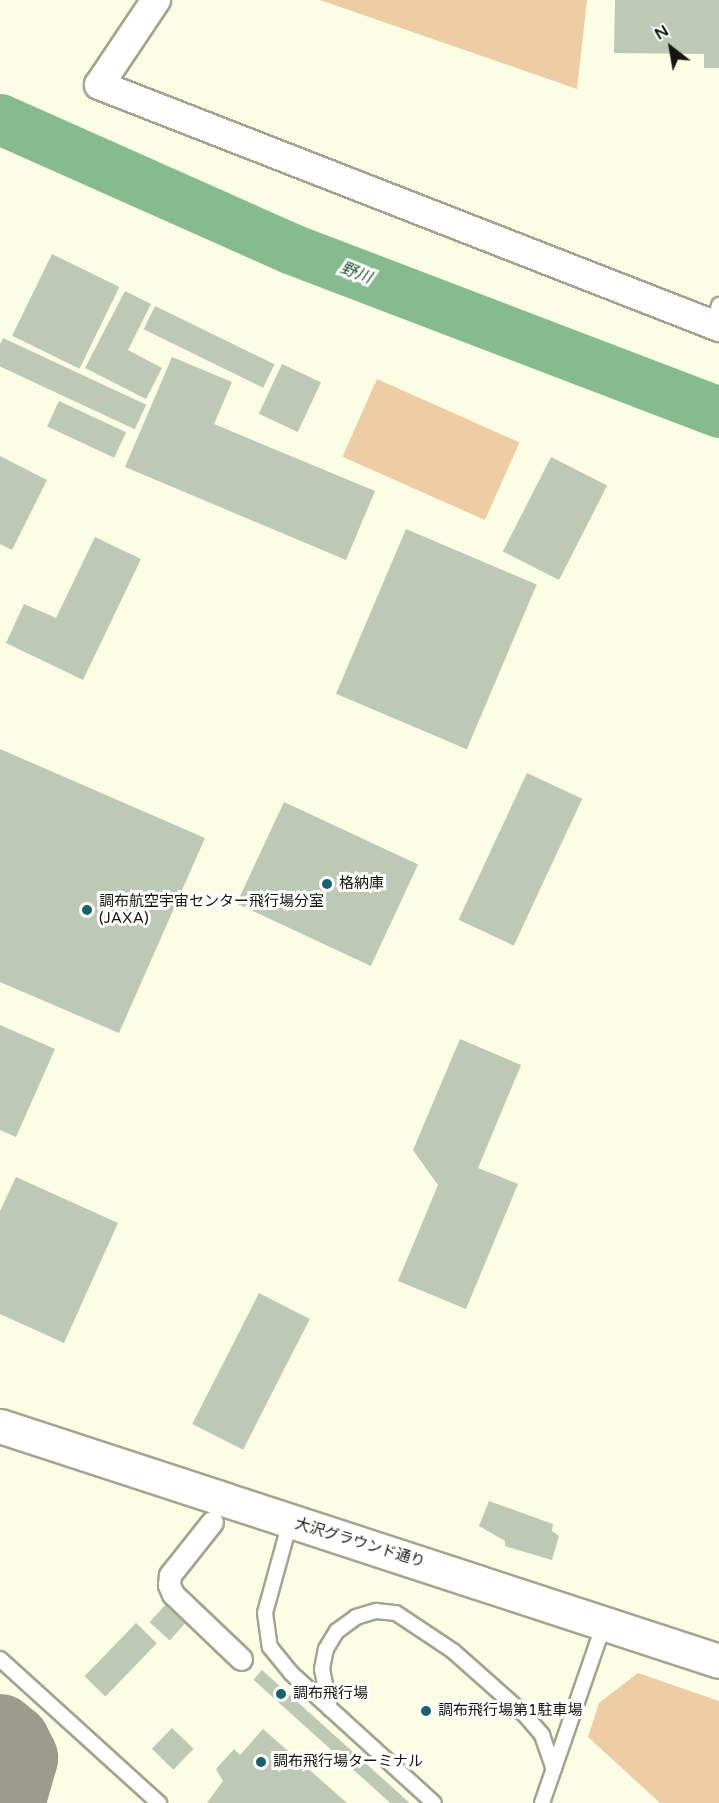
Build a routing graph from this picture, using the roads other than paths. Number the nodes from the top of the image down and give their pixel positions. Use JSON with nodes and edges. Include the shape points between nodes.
{"nodes":[{"id":1,"x":156,"y":0,"type":"edge"},
{"id":2,"x":717,"y":319,"type":"edge"},
{"id":3,"x":0,"y":1426,"type":"edge"},
{"id":4,"x":212,"y":1522,"type":"dead end"},
{"id":5,"x":290,"y":1522,"type":"junction"},
{"id":6,"x":604,"y":1624,"type":"junction"},
{"id":7,"x":0,"y":1659,"type":"edge"},
{"id":8,"x":241,"y":1659,"type":"dead end"},
{"id":9,"x":719,"y":1661,"type":"edge"},
{"id":10,"x":330,"y":1709,"type":"junction"},
{"id":11,"x":554,"y":1769,"type":"junction"},
{"id":12,"x":159,"y":1803,"type":"edge"},
{"id":13,"x":434,"y":1803,"type":"edge"},
{"id":14,"x":542,"y":1803,"type":"edge"}],
"edges":[{"from":1,"to":2,"type":"street","via":[[99,86]]},
{"from":3,"to":5,"type":"street","name":"大沢グラウンド通り"},
{"from":4,"to":8,"type":"street","via":[[170,1575],[169,1585],[173,1594]]},
{"from":5,"to":6,"type":"street","name":"大沢グラウンド通り"},
{"from":5,"to":10,"type":"lane","via":[[265,1613],[265,1630],[279,1660]]},
{"from":6,"to":9,"type":"street","name":"大沢グラウンド通り"},
{"from":6,"to":11,"type":"lane"},
{"from":7,"to":12,"type":"lane"},
{"from":10,"to":11,"type":"lane","via":[[322,1669],[326,1649],[337,1631],[356,1617],[376,1611],[396,1613],[453,1651],[524,1714],[542,1735]]},
{"from":10,"to":13,"type":"lane"},
{"from":11,"to":14,"type":"lane"}]}
